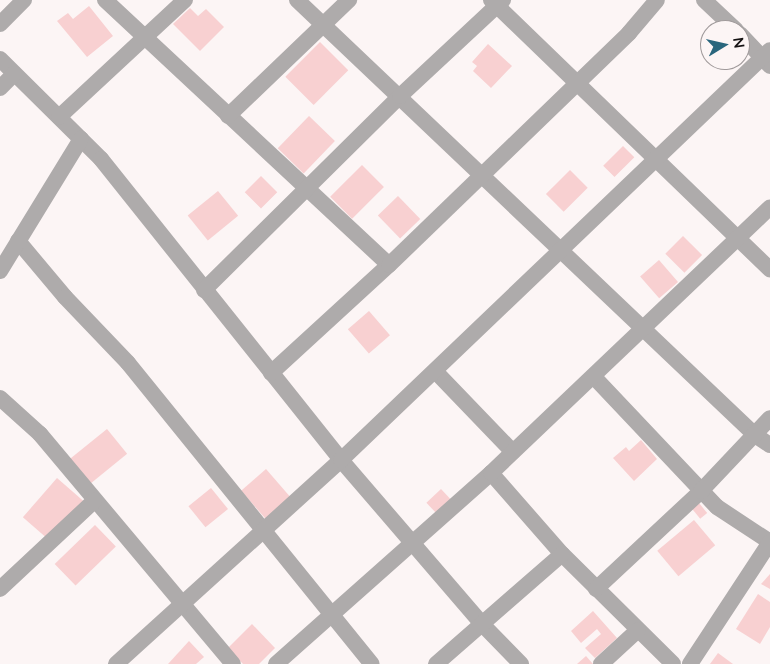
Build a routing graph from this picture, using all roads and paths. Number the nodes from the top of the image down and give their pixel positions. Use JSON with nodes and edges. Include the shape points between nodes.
{"nodes":[{"id":1,"x":24,"y":0,"type":"edge"},
{"id":2,"x":105,"y":0,"type":"edge"},
{"id":3,"x":185,"y":0,"type":"edge"},
{"id":4,"x":297,"y":0,"type":"edge"},
{"id":5,"x":348,"y":0,"type":"edge"},
{"id":6,"x":657,"y":0,"type":"edge"},
{"id":7,"x":704,"y":0,"type":"edge"},
{"id":8,"x":497,"y":2,"type":"edge"},
{"id":9,"x":725,"y":20,"type":"edge"},
{"id":10,"x":0,"y":24,"type":"edge"},
{"id":11,"x":323,"y":24,"type":"junction"},
{"id":12,"x":144,"y":37,"type":"junction"},
{"id":13,"x":750,"y":43,"type":"edge"},
{"id":14,"x":0,"y":58,"type":"edge"},
{"id":15,"x":768,"y":58,"type":"edge"},
{"id":16,"x":14,"y":74,"type":"junction"},
{"id":17,"x":577,"y":82,"type":"junction"},
{"id":18,"x":0,"y":88,"type":"edge"},
{"id":19,"x":400,"y":96,"type":"junction"},
{"id":20,"x":228,"y":116,"type":"junction"},
{"id":21,"x":59,"y":117,"type":"junction"},
{"id":22,"x":81,"y":139,"type":"junction"},
{"id":23,"x":657,"y":158,"type":"junction"},
{"id":24,"x":482,"y":174,"type":"junction"},
{"id":25,"x":306,"y":189,"type":"junction"},
{"id":26,"x":770,"y":206,"type":"edge"},
{"id":27,"x":738,"y":238,"type":"junction"},
{"id":28,"x":18,"y":241,"type":"junction"},
{"id":29,"x":562,"y":250,"type":"junction"},
{"id":30,"x":389,"y":265,"type":"junction"},
{"id":31,"x":770,"y":269,"type":"edge"},
{"id":32,"x":0,"y":272,"type":"edge"},
{"id":33,"x":204,"y":290,"type":"junction"},
{"id":34,"x":644,"y":327,"type":"junction"},
{"id":35,"x":435,"y":371,"type":"junction"},
{"id":36,"x":270,"y":373,"type":"junction"},
{"id":37,"x":594,"y":377,"type":"junction"},
{"id":38,"x":0,"y":398,"type":"edge"},
{"id":39,"x":770,"y":418,"type":"edge"},
{"id":40,"x":755,"y":435,"type":"junction"},
{"id":41,"x":770,"y":445,"type":"edge"},
{"id":42,"x":513,"y":452,"type":"junction"},
{"id":43,"x":341,"y":460,"type":"junction"},
{"id":44,"x":491,"y":474,"type":"junction"},
{"id":45,"x":701,"y":491,"type":"junction"},
{"id":46,"x":94,"y":501,"type":"junction"},
{"id":47,"x":263,"y":530,"type":"junction"},
{"id":48,"x":770,"y":542,"type":"edge"},
{"id":49,"x":412,"y":544,"type":"junction"},
{"id":50,"x":562,"y":554,"type":"junction"},
{"id":51,"x":0,"y":589,"type":"edge"},
{"id":52,"x":596,"y":589,"type":"junction"},
{"id":53,"x":183,"y":603,"type":"junction"},
{"id":54,"x":330,"y":614,"type":"junction"},
{"id":55,"x":482,"y":624,"type":"junction"},
{"id":56,"x":638,"y":630,"type":"junction"},
{"id":57,"x":116,"y":664,"type":"edge"},
{"id":58,"x":233,"y":664,"type":"edge"},
{"id":59,"x":276,"y":664,"type":"edge"},
{"id":60,"x":372,"y":664,"type":"edge"},
{"id":61,"x":436,"y":664,"type":"edge"},
{"id":62,"x":521,"y":664,"type":"edge"},
{"id":63,"x":601,"y":664,"type":"edge"},
{"id":64,"x":673,"y":664,"type":"edge"},
{"id":65,"x":690,"y":664,"type":"edge"}],
"edges":[{"from":1,"to":10,"type":"street"},
{"from":2,"to":12,"type":"street"},
{"from":3,"to":12,"type":"street"},
{"from":4,"to":11,"type":"street"},
{"from":5,"to":11,"type":"street"},
{"from":6,"to":17,"type":"street"},
{"from":7,"to":9,"type":"street"},
{"from":8,"to":17,"type":"street"},
{"from":8,"to":19,"type":"street"},
{"from":11,"to":19,"type":"street"},
{"from":11,"to":20,"type":"street"},
{"from":12,"to":20,"type":"street"},
{"from":12,"to":21,"type":"street"},
{"from":13,"to":15,"type":"street"},
{"from":14,"to":16,"type":"street"},
{"from":15,"to":23,"type":"street"},
{"from":16,"to":18,"type":"street"},
{"from":16,"to":21,"type":"street"},
{"from":17,"to":23,"type":"street"},
{"from":17,"to":24,"type":"street"},
{"from":19,"to":24,"type":"street"},
{"from":19,"to":25,"type":"street"},
{"from":20,"to":25,"type":"street"},
{"from":21,"to":22,"type":"street"},
{"from":22,"to":28,"type":"street"},
{"from":22,"to":33,"type":"street","via":[[132,196]]},
{"from":23,"to":27,"type":"street"},
{"from":23,"to":29,"type":"street"},
{"from":24,"to":29,"type":"street"},
{"from":24,"to":30,"type":"street"},
{"from":25,"to":30,"type":"street"},
{"from":25,"to":33,"type":"street"},
{"from":26,"to":27,"type":"street"},
{"from":27,"to":31,"type":"street"},
{"from":27,"to":34,"type":"street"},
{"from":28,"to":32,"type":"street"},
{"from":28,"to":47,"type":"street","via":[[65,297],[128,363]]},
{"from":29,"to":34,"type":"street"},
{"from":29,"to":35,"type":"street"},
{"from":30,"to":36,"type":"street"},
{"from":33,"to":36,"type":"street"},
{"from":34,"to":37,"type":"street"},
{"from":34,"to":40,"type":"street"},
{"from":35,"to":42,"type":"street"},
{"from":35,"to":43,"type":"street"},
{"from":36,"to":43,"type":"street"},
{"from":37,"to":42,"type":"street"},
{"from":37,"to":45,"type":"street"},
{"from":38,"to":46,"type":"street","via":[[40,434]]},
{"from":39,"to":40,"type":"street"},
{"from":40,"to":41,"type":"street"},
{"from":40,"to":45,"type":"street"},
{"from":42,"to":44,"type":"street"},
{"from":43,"to":47,"type":"street"},
{"from":43,"to":49,"type":"street"},
{"from":44,"to":49,"type":"street"},
{"from":44,"to":50,"type":"street"},
{"from":45,"to":48,"type":"street","via":[[735,521]]},
{"from":45,"to":52,"type":"street"},
{"from":46,"to":51,"type":"street"},
{"from":46,"to":53,"type":"street"},
{"from":47,"to":53,"type":"street"},
{"from":47,"to":54,"type":"street"},
{"from":48,"to":65,"type":"street"},
{"from":49,"to":54,"type":"street"},
{"from":49,"to":55,"type":"street"},
{"from":50,"to":52,"type":"street"},
{"from":50,"to":55,"type":"street"},
{"from":52,"to":56,"type":"street"},
{"from":53,"to":57,"type":"street"},
{"from":53,"to":58,"type":"street"},
{"from":54,"to":59,"type":"street"},
{"from":54,"to":60,"type":"street"},
{"from":55,"to":61,"type":"street"},
{"from":55,"to":62,"type":"street"},
{"from":56,"to":63,"type":"street"},
{"from":56,"to":64,"type":"street"}]}
